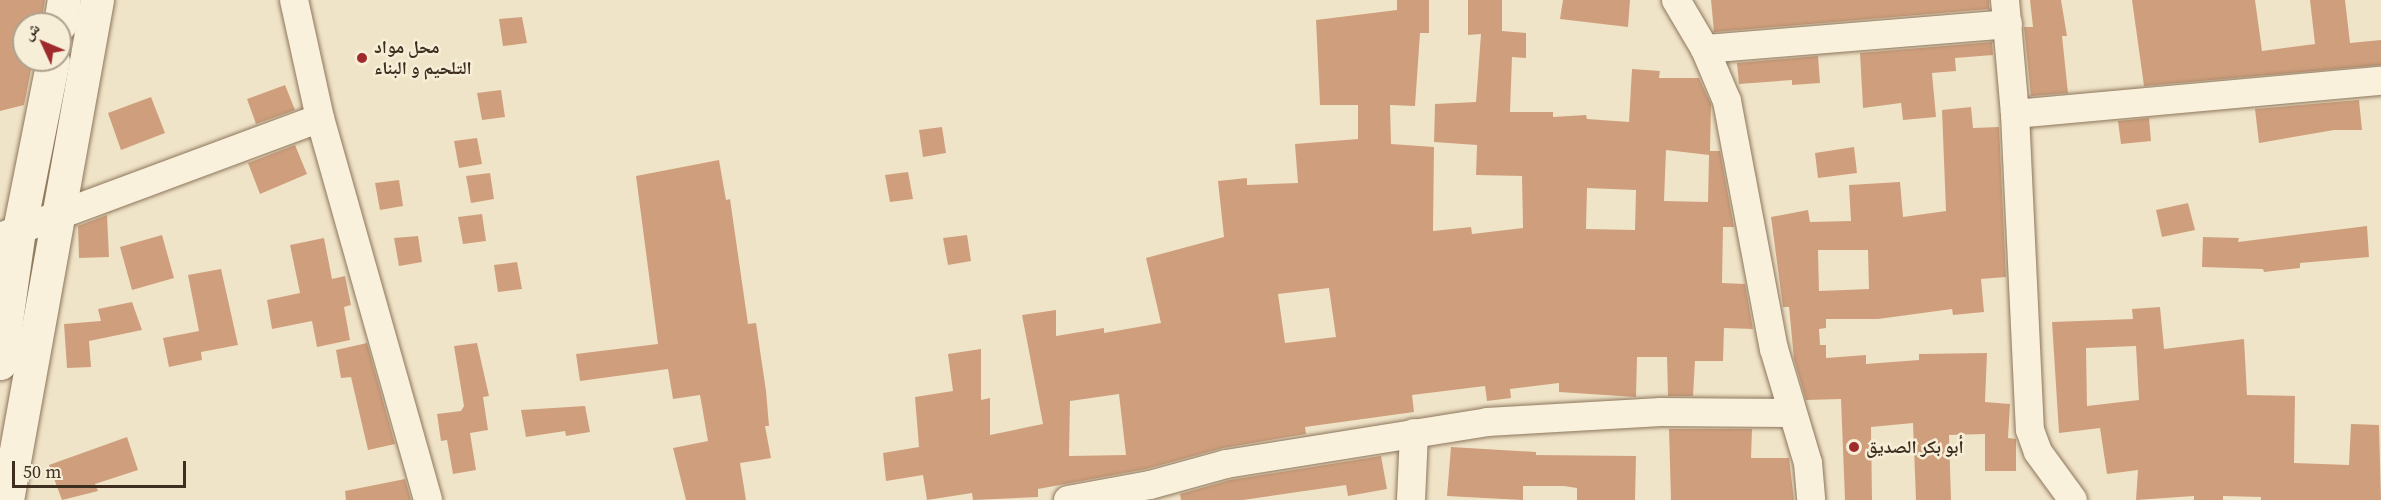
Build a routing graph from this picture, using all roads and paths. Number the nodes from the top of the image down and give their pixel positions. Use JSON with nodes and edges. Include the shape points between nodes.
{"nodes":[{"id":1,"x":97,"y":0,"type":"edge"},
{"id":2,"x":294,"y":0,"type":"edge"},
{"id":3,"x":1676,"y":0,"type":"edge"},
{"id":4,"x":2006,"y":12,"type":"edge"},
{"id":5,"x":1705,"y":49,"type":"junction"},
{"id":6,"x":50,"y":72,"type":"edge"},
{"id":7,"x":2381,"y":81,"type":"edge"},
{"id":8,"x":2015,"y":114,"type":"junction"},
{"id":9,"x":321,"y":118,"type":"junction"},
{"id":10,"x":56,"y":214,"type":"junction"},
{"id":11,"x":10,"y":233,"type":"edge"},
{"id":12,"x":0,"y":363,"type":"edge"},
{"id":13,"x":1790,"y":413,"type":"junction"},
{"id":14,"x":1414,"y":433,"type":"junction"},
{"id":15,"x":2064,"y":498,"type":"edge"},
{"id":16,"x":7,"y":500,"type":"edge"},
{"id":17,"x":428,"y":500,"type":"edge"},
{"id":18,"x":1068,"y":500,"type":"edge"},
{"id":19,"x":1411,"y":500,"type":"edge"},
{"id":20,"x":1811,"y":500,"type":"edge"}],
"edges":[{"from":1,"to":10,"type":"street"},
{"from":2,"to":9,"type":"street"},
{"from":3,"to":5,"type":"street"},
{"from":4,"to":5,"type":"street"},
{"from":4,"to":8,"type":"street"},
{"from":5,"to":13,"type":"street","via":[[1727,101],[1774,349]]},
{"from":6,"to":11,"type":"street"},
{"from":7,"to":8,"type":"street"},
{"from":8,"to":15,"type":"street","via":[[2030,430]]},
{"from":9,"to":10,"type":"street"},
{"from":9,"to":17,"type":"street"},
{"from":10,"to":11,"type":"street"},
{"from":10,"to":16,"type":"street"},
{"from":11,"to":12,"type":"street"},
{"from":13,"to":14,"type":"street","via":[[1649,413],[1487,422]]},
{"from":13,"to":20,"type":"street","via":[[1808,463]]},
{"from":14,"to":18,"type":"street","via":[[1226,464],[1150,485]]},
{"from":14,"to":19,"type":"street"}]}
